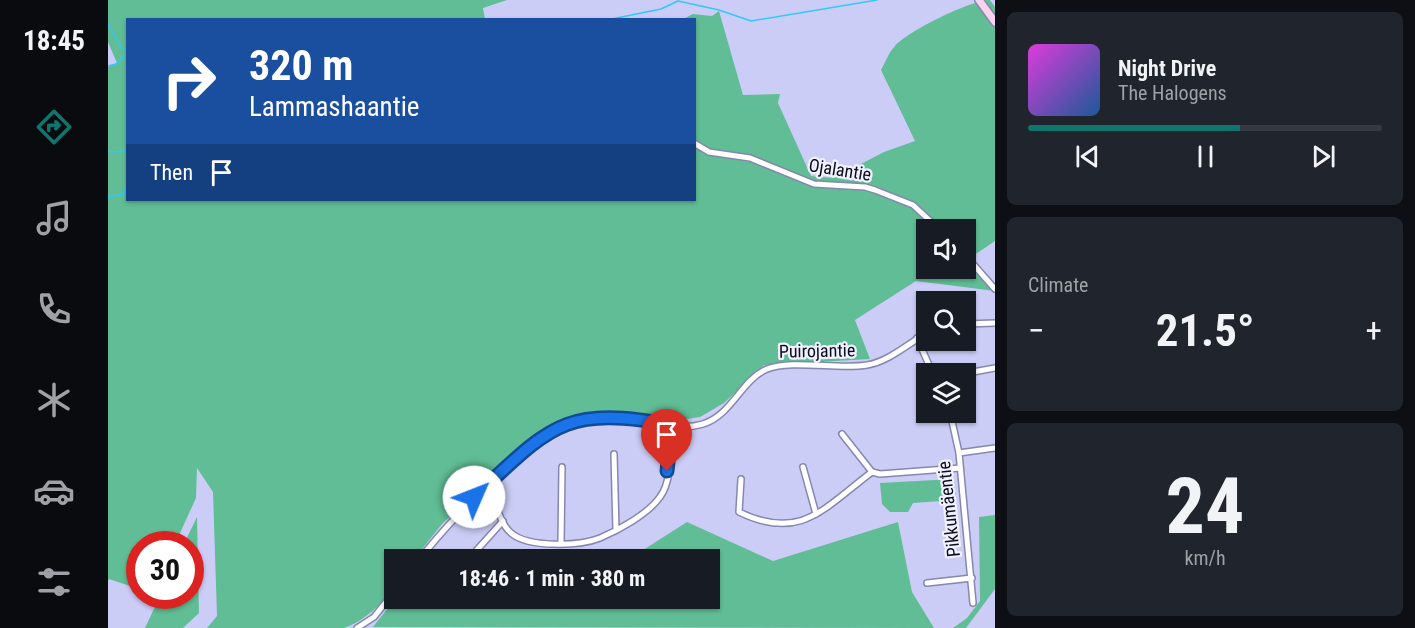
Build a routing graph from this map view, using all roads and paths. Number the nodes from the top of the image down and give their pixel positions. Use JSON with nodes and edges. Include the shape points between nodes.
{"nodes":[{"id":1,"x":979,"y":0,"type":"edge"},
{"id":2,"x":995,"y":22,"type":"edge"},
{"id":3,"x":696,"y":143,"type":"edge"},
{"id":4,"x":928,"y":219,"type":"edge"},
{"id":5,"x":976,"y":267,"type":"edge"},
{"id":6,"x":995,"y":289,"type":"edge"},
{"id":7,"x":995,"y":323,"type":"edge"},
{"id":8,"x":976,"y":324,"type":"edge"},
{"id":9,"x":916,"y":340,"type":"edge"},
{"id":10,"x":995,"y":368,"type":"edge"},
{"id":11,"x":976,"y":371,"type":"edge"},
{"id":12,"x":952,"y":423,"type":"edge"},
{"id":13,"x":672,"y":425,"type":"junction"},
{"id":14,"x":842,"y":434,"type":"dead end"},
{"id":15,"x":995,"y":448,"type":"edge"},
{"id":16,"x":958,"y":453,"type":"junction"},
{"id":17,"x":614,"y":454,"type":"dead end"},
{"id":18,"x":562,"y":467,"type":"dead end"},
{"id":19,"x":803,"y":467,"type":"dead end"},
{"id":20,"x":960,"y":468,"type":"junction"},
{"id":21,"x":872,"y":472,"type":"junction"},
{"id":22,"x":741,"y":478,"type":"dead end"},
{"id":23,"x":488,"y":484,"type":"junction"},
{"id":24,"x":816,"y":514,"type":"junction"},
{"id":25,"x":503,"y":521,"type":"junction"},
{"id":26,"x":616,"y":530,"type":"junction"},
{"id":27,"x":561,"y":543,"type":"junction"},
{"id":28,"x":428,"y":549,"type":"edge"},
{"id":29,"x":478,"y":549,"type":"edge"},
{"id":30,"x":972,"y":578,"type":"junction"},
{"id":31,"x":927,"y":583,"type":"dead end"},
{"id":32,"x":973,"y":603,"type":"dead end"},
{"id":33,"x":384,"y":604,"type":"edge"},
{"id":34,"x":357,"y":628,"type":"edge"}],
"edges":[{"from":1,"to":2,"type":"street"},
{"from":3,"to":4,"type":"street","name":"Ojalantie","via":[[709,152],[750,159],[814,184],[875,190],[913,205]]},
{"from":5,"to":6,"type":"street"},
{"from":7,"to":8,"type":"street"},
{"from":9,"to":13,"type":"street","name":"Puirojantie","via":[[868,365],[772,367],[751,379],[712,420],[690,427]]},
{"from":10,"to":11,"type":"street"},
{"from":12,"to":16,"type":"street","name":"Pikkumäentie"},
{"from":13,"to":23,"type":"street","name":"Puirojantie","via":[[618,416],[564,425],[537,439]]},
{"from":13,"to":26,"type":"street","via":[[661,496]]},
{"from":14,"to":21,"type":"street"},
{"from":15,"to":16,"type":"street"},
{"from":16,"to":20,"type":"street","name":"Pikkumäentie"},
{"from":17,"to":26,"type":"street"},
{"from":18,"to":27,"type":"street"},
{"from":19,"to":24,"type":"street"},
{"from":20,"to":21,"type":"street"},
{"from":20,"to":30,"type":"street","name":"Pikkumäentie"},
{"from":21,"to":24,"type":"street"},
{"from":22,"to":24,"type":"street","via":[[738,507],[747,516],[766,524],[786,525]]},
{"from":23,"to":25,"type":"street"},
{"from":23,"to":28,"type":"street","name":"Puirojantie"},
{"from":25,"to":27,"type":"street","via":[[522,541]]},
{"from":25,"to":29,"type":"street"},
{"from":26,"to":27,"type":"street","via":[[593,540]]},
{"from":30,"to":31,"type":"street"},
{"from":30,"to":32,"type":"street","name":"Pikkumäentie"},
{"from":33,"to":34,"type":"street"}]}
